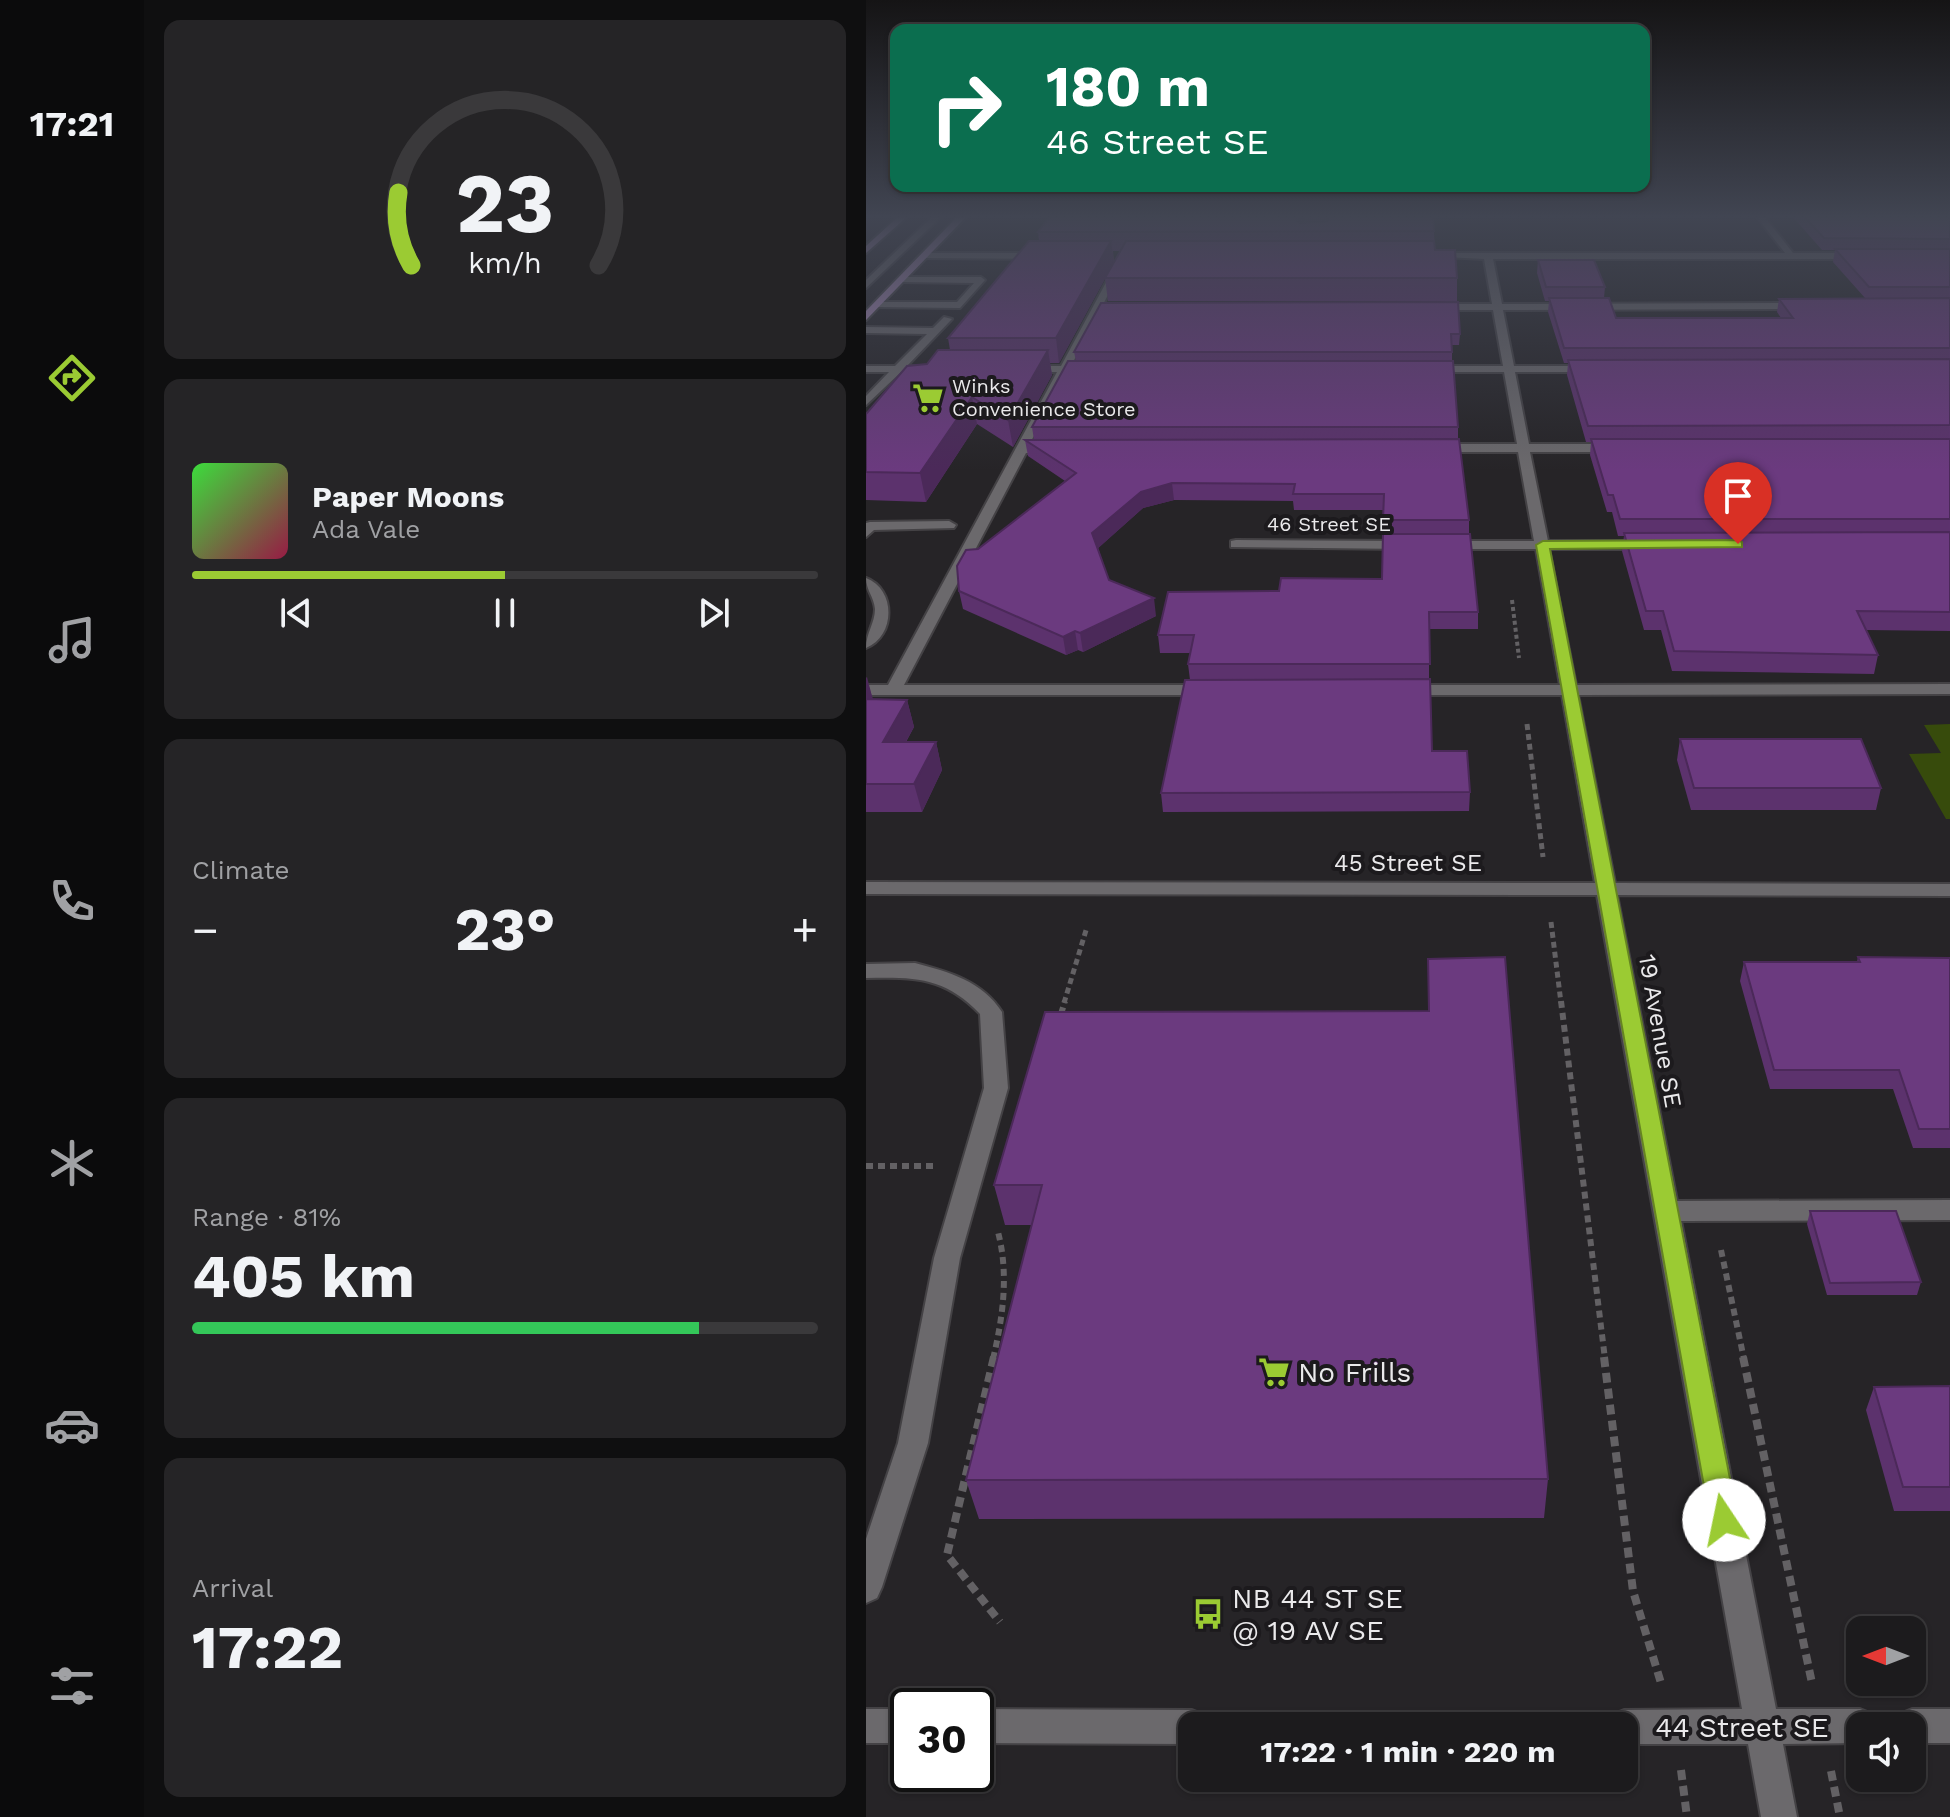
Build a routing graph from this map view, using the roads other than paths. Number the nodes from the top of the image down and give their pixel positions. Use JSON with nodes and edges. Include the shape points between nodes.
{"nodes":[{"id":1,"x":881,"y":301,"type":"edge"},
{"id":2,"x":964,"y":301,"type":"edge"},
{"id":3,"x":1099,"y":301,"type":"edge"},
{"id":4,"x":1498,"y":301,"type":"edge"},
{"id":5,"x":877,"y":305,"type":"junction"},
{"id":6,"x":1809,"y":306,"type":"edge"},
{"id":7,"x":1096,"y":307,"type":"junction"},
{"id":8,"x":1111,"y":307,"type":"edge"},
{"id":9,"x":1422,"y":307,"type":"edge"},
{"id":10,"x":1499,"y":307,"type":"junction"},
{"id":11,"x":866,"y":317,"type":"edge"},
{"id":12,"x":947,"y":319,"type":"dead end"},
{"id":13,"x":866,"y":330,"type":"edge"},
{"id":14,"x":936,"y":331,"type":"junction"},
{"id":15,"x":866,"y":369,"type":"edge"},
{"id":16,"x":897,"y":369,"type":"junction"},
{"id":17,"x":942,"y":369,"type":"edge"},
{"id":18,"x":1017,"y":369,"type":"edge"},
{"id":19,"x":1063,"y":369,"type":"junction"},
{"id":20,"x":1110,"y":369,"type":"edge"},
{"id":21,"x":1411,"y":369,"type":"edge"},
{"id":22,"x":1510,"y":369,"type":"junction"},
{"id":23,"x":1609,"y":369,"type":"edge"},
{"id":24,"x":866,"y":402,"type":"edge"},
{"id":25,"x":1423,"y":448,"type":"edge"},
{"id":26,"x":1525,"y":448,"type":"junction"},
{"id":27,"x":1635,"y":448,"type":"edge"},
{"id":28,"x":1021,"y":449,"type":"junction"},
{"id":29,"x":1067,"y":449,"type":"edge"},
{"id":30,"x":949,"y":525,"type":"dead end"},
{"id":31,"x":867,"y":528,"type":"edge"},
{"id":32,"x":1236,"y":544,"type":"dead end"},
{"id":33,"x":1543,"y":545,"type":"junction"},
{"id":34,"x":1665,"y":545,"type":"edge"},
{"id":35,"x":869,"y":590,"type":"edge"},
{"id":36,"x":866,"y":643,"type":"edge"},
{"id":37,"x":1950,"y":689,"type":"edge"},
{"id":38,"x":866,"y":690,"type":"edge"},
{"id":39,"x":893,"y":690,"type":"junction"},
{"id":40,"x":1228,"y":690,"type":"edge"},
{"id":41,"x":1388,"y":690,"type":"edge"},
{"id":42,"x":1570,"y":690,"type":"junction"},
{"id":43,"x":866,"y":888,"type":"edge"},
{"id":44,"x":1607,"y":890,"type":"junction"},
{"id":45,"x":1950,"y":890,"type":"edge"},
{"id":46,"x":866,"y":971,"type":"edge"},
{"id":47,"x":1950,"y":1210,"type":"edge"},
{"id":48,"x":1666,"y":1211,"type":"junction"},
{"id":49,"x":866,"y":1587,"type":"edge"},
{"id":50,"x":866,"y":1726,"type":"edge"},
{"id":51,"x":890,"y":1726,"type":"edge"},
{"id":52,"x":994,"y":1726,"type":"edge"},
{"id":53,"x":1846,"y":1726,"type":"edge"},
{"id":54,"x":1926,"y":1726,"type":"edge"},
{"id":55,"x":1950,"y":1726,"type":"edge"},
{"id":56,"x":1178,"y":1727,"type":"edge"},
{"id":57,"x":1638,"y":1727,"type":"edge"},
{"id":58,"x":1762,"y":1727,"type":"junction"},
{"id":59,"x":1779,"y":1817,"type":"edge"}],
"edges":[{"from":1,"to":5,"type":"main road"},
{"from":2,"to":5,"type":"street","via":[[960,305]]},
{"from":3,"to":7,"type":"street"},
{"from":4,"to":10,"type":"street","name":"19 Avenue SE"},
{"from":5,"to":11,"type":"main road"},
{"from":6,"to":10,"type":"street"},
{"from":7,"to":8,"type":"street"},
{"from":7,"to":19,"type":"street"},
{"from":9,"to":10,"type":"street"},
{"from":10,"to":22,"type":"street","name":"19 Avenue SE"},
{"from":12,"to":14,"type":"street"},
{"from":13,"to":14,"type":"street"},
{"from":14,"to":16,"type":"street"},
{"from":15,"to":16,"type":"street"},
{"from":16,"to":17,"type":"street"},
{"from":16,"to":24,"type":"street"},
{"from":18,"to":19,"type":"street"},
{"from":19,"to":20,"type":"street"},
{"from":19,"to":28,"type":"street"},
{"from":21,"to":22,"type":"street"},
{"from":22,"to":23,"type":"street"},
{"from":22,"to":26,"type":"street","name":"19 Avenue SE"},
{"from":25,"to":26,"type":"street"},
{"from":26,"to":27,"type":"street"},
{"from":26,"to":33,"type":"street","name":"19 Avenue SE"},
{"from":28,"to":29,"type":"street"},
{"from":28,"to":39,"type":"street"},
{"from":30,"to":31,"type":"street"},
{"from":32,"to":33,"type":"street","name":"46 Street SE"},
{"from":33,"to":34,"type":"street","name":"46 Street SE"},
{"from":33,"to":42,"type":"street","name":"19 Avenue SE"},
{"from":35,"to":36,"type":"street","via":[[882,600],[884,613]]},
{"from":37,"to":42,"type":"street"},
{"from":38,"to":39,"type":"street"},
{"from":39,"to":40,"type":"street"},
{"from":41,"to":42,"type":"street"},
{"from":42,"to":44,"type":"street","name":"19 Avenue SE"},
{"from":43,"to":44,"type":"street","name":"45 Street SE"},
{"from":44,"to":45,"type":"street","name":"45 Street SE"},
{"from":44,"to":48,"type":"street","name":"19 Avenue SE"},
{"from":46,"to":49,"type":"street","via":[[915,970],[968,988],[991,1012],[996,1088],[947,1258],[913,1443]]},
{"from":47,"to":48,"type":"street"},
{"from":48,"to":58,"type":"street","name":"19 Avenue SE"},
{"from":50,"to":51,"type":"street"},
{"from":52,"to":56,"type":"street"},
{"from":53,"to":58,"type":"street","name":"44 Street SE"},
{"from":54,"to":55,"type":"street"},
{"from":57,"to":58,"type":"street","name":"44 Street SE"},
{"from":58,"to":59,"type":"street","name":"19 Avenue SE"}]}
